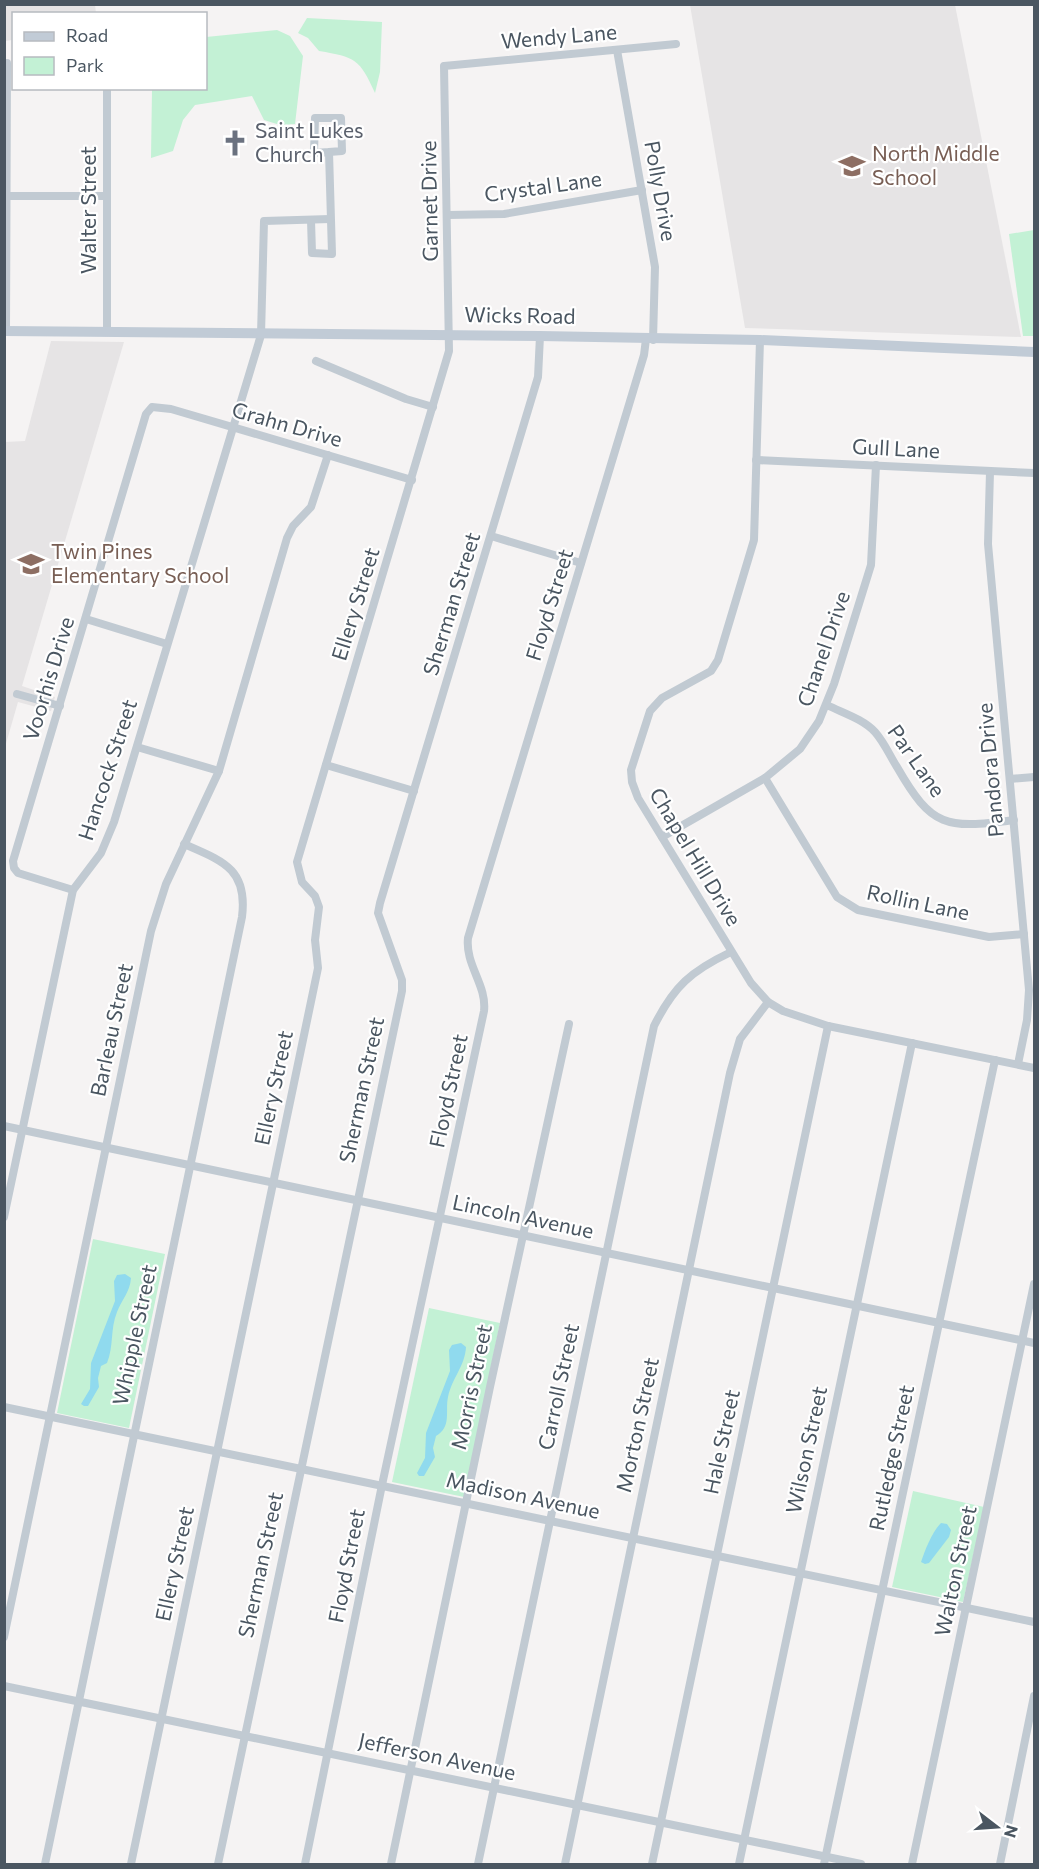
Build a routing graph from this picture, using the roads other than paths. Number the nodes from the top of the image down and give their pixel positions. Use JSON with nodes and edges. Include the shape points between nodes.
{"nodes":[{"id":1,"x":676,"y":44,"type":"dead end"},
{"id":2,"x":617,"y":50,"type":"junction"},
{"id":3,"x":7,"y":63,"type":"dead end"},
{"id":4,"x":444,"y":66,"type":"joint"},
{"id":5,"x":107,"y":90,"type":"edge"},
{"id":6,"x":329,"y":152,"type":"junction"},
{"id":7,"x":642,"y":190,"type":"junction"},
{"id":8,"x":6,"y":196,"type":"edge"},
{"id":9,"x":107,"y":196,"type":"junction"},
{"id":10,"x":448,"y":215,"type":"junction"},
{"id":11,"x":330,"y":219,"type":"junction"},
{"id":12,"x":311,"y":220,"type":"junction"},
{"id":13,"x":5,"y":331,"type":"edge"},
{"id":14,"x":107,"y":332,"type":"junction"},
{"id":15,"x":261,"y":334,"type":"junction"},
{"id":16,"x":451,"y":335,"type":"junction"},
{"id":17,"x":540,"y":336,"type":"junction"},
{"id":18,"x":650,"y":339,"type":"junction"},
{"id":19,"x":760,"y":340,"type":"junction"},
{"id":20,"x":1035,"y":352,"type":"edge"},
{"id":21,"x":316,"y":361,"type":"dead end"},
{"id":22,"x":152,"y":407,"type":"joint"},
{"id":23,"x":433,"y":407,"type":"junction"},
{"id":24,"x":232,"y":427,"type":"junction"},
{"id":25,"x":328,"y":455,"type":"junction"},
{"id":26,"x":756,"y":460,"type":"junction"},
{"id":27,"x":876,"y":465,"type":"junction"},
{"id":28,"x":990,"y":471,"type":"junction"},
{"id":29,"x":1035,"y":473,"type":"edge"},
{"id":30,"x":412,"y":480,"type":"junction"},
{"id":31,"x":491,"y":536,"type":"junction"},
{"id":32,"x":582,"y":563,"type":"junction"},
{"id":33,"x":86,"y":619,"type":"junction"},
{"id":34,"x":167,"y":644,"type":"junction"},
{"id":35,"x":17,"y":694,"type":"dead end"},
{"id":36,"x":826,"y":705,"type":"junction"},
{"id":37,"x":60,"y":706,"type":"junction"},
{"id":38,"x":137,"y":747,"type":"junction"},
{"id":39,"x":326,"y":765,"type":"junction"},
{"id":40,"x":219,"y":771,"type":"junction"},
{"id":41,"x":1035,"y":777,"type":"edge"},
{"id":42,"x":765,"y":778,"type":"junction"},
{"id":43,"x":1010,"y":779,"type":"junction"},
{"id":44,"x":414,"y":791,"type":"junction"},
{"id":45,"x":1014,"y":820,"type":"junction"},
{"id":46,"x":662,"y":837,"type":"junction"},
{"id":47,"x":184,"y":844,"type":"junction"},
{"id":48,"x":73,"y":890,"type":"junction"},
{"id":49,"x":1024,"y":934,"type":"junction"},
{"id":50,"x":731,"y":952,"type":"junction"},
{"id":51,"x":768,"y":1002,"type":"junction"},
{"id":52,"x":569,"y":1024,"type":"dead end"},
{"id":53,"x":828,"y":1026,"type":"junction"},
{"id":54,"x":912,"y":1043,"type":"junction"},
{"id":55,"x":995,"y":1060,"type":"junction"},
{"id":56,"x":1018,"y":1064,"type":"junction"},
{"id":57,"x":1035,"y":1068,"type":"edge"},
{"id":58,"x":4,"y":1126,"type":"edge"},
{"id":59,"x":22,"y":1130,"type":"junction"},
{"id":60,"x":106,"y":1147,"type":"junction"},
{"id":61,"x":189,"y":1165,"type":"junction"},
{"id":62,"x":273,"y":1183,"type":"junction"},
{"id":63,"x":357,"y":1201,"type":"junction"},
{"id":64,"x":4,"y":1217,"type":"edge"},
{"id":65,"x":440,"y":1219,"type":"junction"},
{"id":66,"x":523,"y":1236,"type":"junction"},
{"id":67,"x":607,"y":1253,"type":"junction"},
{"id":68,"x":690,"y":1270,"type":"junction"},
{"id":69,"x":1035,"y":1284,"type":"edge"},
{"id":70,"x":773,"y":1287,"type":"junction"},
{"id":71,"x":856,"y":1305,"type":"junction"},
{"id":72,"x":940,"y":1322,"type":"junction"},
{"id":73,"x":1023,"y":1341,"type":"junction"},
{"id":74,"x":1035,"y":1343,"type":"edge"},
{"id":75,"x":4,"y":1407,"type":"edge"},
{"id":76,"x":50,"y":1416,"type":"junction"},
{"id":77,"x":133,"y":1434,"type":"junction"},
{"id":78,"x":216,"y":1451,"type":"junction"},
{"id":79,"x":300,"y":1470,"type":"junction"},
{"id":80,"x":382,"y":1485,"type":"junction"},
{"id":81,"x":466,"y":1503,"type":"junction"},
{"id":82,"x":549,"y":1520,"type":"junction"},
{"id":83,"x":633,"y":1537,"type":"junction"},
{"id":84,"x":716,"y":1555,"type":"junction"},
{"id":85,"x":800,"y":1572,"type":"junction"},
{"id":86,"x":883,"y":1590,"type":"junction"},
{"id":87,"x":966,"y":1608,"type":"junction"},
{"id":88,"x":1035,"y":1622,"type":"edge"},
{"id":89,"x":4,"y":1637,"type":"edge"},
{"id":90,"x":4,"y":1686,"type":"edge"},
{"id":91,"x":1035,"y":1696,"type":"edge"},
{"id":92,"x":79,"y":1701,"type":"junction"},
{"id":93,"x":161,"y":1718,"type":"junction"},
{"id":94,"x":244,"y":1736,"type":"junction"},
{"id":95,"x":328,"y":1753,"type":"junction"},
{"id":96,"x":411,"y":1770,"type":"junction"},
{"id":97,"x":494,"y":1788,"type":"junction"},
{"id":98,"x":578,"y":1805,"type":"junction"},
{"id":99,"x":660,"y":1822,"type":"junction"},
{"id":100,"x":744,"y":1840,"type":"junction"},
{"id":101,"x":825,"y":1861,"type":"edge"},
{"id":102,"x":45,"y":1864,"type":"edge"},
{"id":103,"x":131,"y":1864,"type":"edge"},
{"id":104,"x":218,"y":1864,"type":"edge"},
{"id":105,"x":305,"y":1864,"type":"edge"},
{"id":106,"x":391,"y":1864,"type":"edge"},
{"id":107,"x":478,"y":1864,"type":"edge"},
{"id":108,"x":565,"y":1864,"type":"edge"},
{"id":109,"x":652,"y":1864,"type":"edge"},
{"id":110,"x":739,"y":1864,"type":"edge"},
{"id":111,"x":861,"y":1864,"type":"edge"},
{"id":112,"x":912,"y":1864,"type":"edge"},
{"id":113,"x":999,"y":1864,"type":"edge"}],
"edges":[{"from":1,"to":2,"type":"street","name":"Wendy Lane"},
{"from":2,"to":4,"type":"street","name":"Wendy Lane"},
{"from":2,"to":7,"type":"street","name":"Polly Drive"},
{"from":3,"to":8,"type":"street"},
{"from":4,"to":10,"type":"street","name":"Garnet Drive"},
{"from":5,"to":9,"type":"street","name":"Walter Street"},
{"from":6,"to":6,"type":"street","via":[[314,153],[315,118],[341,118],[342,152]]},
{"from":6,"to":11,"type":"street"},
{"from":7,"to":10,"type":"street","name":"Crystal Lane","via":[[504,214]]},
{"from":7,"to":18,"type":"street","name":"Polly Drive","via":[[655,267]]},
{"from":8,"to":9,"type":"street"},
{"from":8,"to":13,"type":"street"},
{"from":9,"to":14,"type":"street","name":"Walter Street"},
{"from":10,"to":16,"type":"street","name":"Garnet Drive"},
{"from":11,"to":12,"type":"street"},
{"from":11,"to":12,"type":"street","via":[[332,254],[312,253]]},
{"from":12,"to":15,"type":"street","name":"Hancock Street","via":[[264,221]]},
{"from":13,"to":14,"type":"main road","name":"Wicks Road"},
{"from":14,"to":15,"type":"main road","name":"Wicks Road"},
{"from":15,"to":16,"type":"main road","name":"Wicks Road"},
{"from":15,"to":24,"type":"street","name":"Hancock Street"},
{"from":16,"to":17,"type":"main road","name":"Wicks Road"},
{"from":16,"to":23,"type":"street","name":"Ellery Street"},
{"from":17,"to":18,"type":"main road","name":"Wicks Road"},
{"from":17,"to":31,"type":"street","name":"Sherman Street","via":[[538,377]]},
{"from":18,"to":19,"type":"main road","name":"Wicks Road"},
{"from":18,"to":32,"type":"street","name":"Floyd Street"},
{"from":19,"to":20,"type":"main road","name":"Wicks Road"},
{"from":19,"to":26,"type":"street","name":"Chapel Hill Drive"},
{"from":21,"to":23,"type":"street"},
{"from":22,"to":24,"type":"street","name":"Grahn Drive"},
{"from":22,"to":33,"type":"street","name":"Voorhis Drive","via":[[146,414]]},
{"from":23,"to":30,"type":"street","name":"Ellery Street"},
{"from":24,"to":25,"type":"street","name":"Grahn Drive"},
{"from":24,"to":34,"type":"street","name":"Hancock Street"},
{"from":25,"to":30,"type":"street","name":"Grahn Drive"},
{"from":25,"to":40,"type":"street","name":"Barleau Street","via":[[311,507],[293,525],[287,538]]},
{"from":26,"to":27,"type":"street","name":"Gull Lane"},
{"from":26,"to":46,"type":"street","name":"Chapel Hill Drive","via":[[754,540],[718,660],[704,677],[662,698],[650,711],[631,770],[638,798]]},
{"from":27,"to":28,"type":"street","name":"Gull Lane"},
{"from":27,"to":36,"type":"street","name":"Chanel Drive","via":[[871,565]]},
{"from":28,"to":29,"type":"street","name":"Gull Lane"},
{"from":28,"to":43,"type":"street","name":"Pandora Drive","via":[[987,523]]},
{"from":30,"to":39,"type":"street","name":"Ellery Street"},
{"from":31,"to":32,"type":"street"},
{"from":31,"to":44,"type":"street","name":"Sherman Street"},
{"from":32,"to":65,"type":"street","name":"Floyd Street","via":[[468,938],[468,958],[485,1000],[484,1011]]},
{"from":33,"to":34,"type":"street"},
{"from":33,"to":37,"type":"street","name":"Voorhis Drive"},
{"from":34,"to":38,"type":"street","name":"Hancock Street"},
{"from":35,"to":37,"type":"street"},
{"from":36,"to":42,"type":"street","name":"Chanel Drive","via":[[800,749]]},
{"from":36,"to":45,"type":"street","name":"Par Lane","via":[[875,732],[912,793],[937,818],[968,825]]},
{"from":37,"to":48,"type":"street","name":"Voorhis Drive","via":[[13,861],[18,873]]},
{"from":38,"to":40,"type":"street"},
{"from":38,"to":48,"type":"street","name":"Hancock Street","via":[[108,840]]},
{"from":39,"to":44,"type":"street"},
{"from":39,"to":62,"type":"street","name":"Ellery Street","via":[[297,862],[302,882],[319,907],[315,940],[318,968]]},
{"from":40,"to":47,"type":"street","name":"Barleau Street"},
{"from":41,"to":43,"type":"street"},
{"from":42,"to":46,"type":"street","name":"Chanel Drive"},
{"from":42,"to":49,"type":"street","name":"Rollin Lane","via":[[825,879],[846,904],[858,910],[989,937]]},
{"from":43,"to":45,"type":"street","name":"Pandora Drive"},
{"from":44,"to":63,"type":"street","name":"Sherman Street","via":[[378,913],[400,974],[402,991]]},
{"from":45,"to":49,"type":"street","name":"Pandora Drive"},
{"from":46,"to":50,"type":"street","name":"Chapel Hill Drive"},
{"from":47,"to":60,"type":"street","name":"Barleau Street","via":[[151,931]]},
{"from":47,"to":61,"type":"street","name":"Whipple Street","via":[[226,865],[237,875],[244,901]]},
{"from":48,"to":59,"type":"street","name":"Hancock Street"},
{"from":49,"to":56,"type":"street","name":"Pandora Drive","via":[[1029,1005]]},
{"from":50,"to":51,"type":"street","name":"Chapel Hill Drive"},
{"from":50,"to":67,"type":"street","name":"Carroll Street","via":[[676,987],[654,1026]]},
{"from":51,"to":53,"type":"street","name":"Chapel Hill Drive","via":[[801,1019]]},
{"from":51,"to":68,"type":"street","name":"Morton Street","via":[[750,1023],[736,1050]]},
{"from":52,"to":66,"type":"street","name":"Morris Street"},
{"from":53,"to":54,"type":"street","name":"Chapel Hill Drive"},
{"from":53,"to":70,"type":"street","name":"Hale Street"},
{"from":54,"to":55,"type":"street","name":"Chapel Hill Drive"},
{"from":54,"to":71,"type":"street","name":"Wilson Street"},
{"from":55,"to":56,"type":"street","name":"Chapel Hill Drive"},
{"from":55,"to":72,"type":"street","name":"Rutledge Street"},
{"from":56,"to":57,"type":"street","name":"Chapel Hill Drive"},
{"from":58,"to":59,"type":"street","name":"Lincoln Avenue"},
{"from":59,"to":60,"type":"street","name":"Lincoln Avenue"},
{"from":59,"to":64,"type":"street","name":"Hancock Street"},
{"from":60,"to":61,"type":"street","name":"Lincoln Avenue"},
{"from":60,"to":76,"type":"street","name":"Barleau Street"},
{"from":61,"to":62,"type":"street","name":"Lincoln Avenue"},
{"from":61,"to":77,"type":"street","name":"Whipple Street"},
{"from":62,"to":63,"type":"street","name":"Lincoln Avenue"},
{"from":62,"to":78,"type":"street","name":"Ellery Street"},
{"from":63,"to":65,"type":"street","name":"Lincoln Avenue"},
{"from":63,"to":79,"type":"street","name":"Sherman Street"},
{"from":65,"to":66,"type":"street","name":"Lincoln Avenue"},
{"from":65,"to":80,"type":"street","name":"Floyd Street"},
{"from":66,"to":67,"type":"street","name":"Lincoln Avenue"},
{"from":66,"to":81,"type":"street","name":"Morris Street"},
{"from":67,"to":68,"type":"street","name":"Lincoln Avenue"},
{"from":67,"to":82,"type":"street","name":"Carroll Street"},
{"from":68,"to":70,"type":"street","name":"Lincoln Avenue"},
{"from":68,"to":83,"type":"street","name":"Morton Street"},
{"from":69,"to":73,"type":"street","name":"Walton Street"},
{"from":70,"to":71,"type":"street","name":"Lincoln Avenue"},
{"from":70,"to":84,"type":"street","name":"Hale Street"},
{"from":71,"to":72,"type":"street","name":"Lincoln Avenue"},
{"from":71,"to":85,"type":"street","name":"Wilson Street"},
{"from":72,"to":73,"type":"street","name":"Lincoln Avenue"},
{"from":72,"to":86,"type":"street","name":"Rutledge Street"},
{"from":73,"to":74,"type":"street","name":"Lincoln Avenue"},
{"from":73,"to":87,"type":"street","name":"Walton Street"},
{"from":75,"to":76,"type":"street","name":"Madison Avenue"},
{"from":76,"to":77,"type":"street","name":"Madison Avenue"},
{"from":76,"to":89,"type":"street","name":"Barleau Street"},
{"from":77,"to":78,"type":"street","name":"Madison Avenue"},
{"from":77,"to":92,"type":"street","name":"Whipple Street"},
{"from":78,"to":79,"type":"street","name":"Madison Avenue"},
{"from":78,"to":93,"type":"street","name":"Ellery Street"},
{"from":79,"to":80,"type":"street","name":"Madison Avenue"},
{"from":79,"to":94,"type":"street","name":"Sherman Street"},
{"from":80,"to":81,"type":"street","name":"Madison Avenue"},
{"from":80,"to":95,"type":"street","name":"Floyd Street"},
{"from":81,"to":82,"type":"street","name":"Madison Avenue"},
{"from":81,"to":96,"type":"street","name":"Morris Street"},
{"from":82,"to":83,"type":"street","name":"Madison Avenue"},
{"from":82,"to":97,"type":"street","name":"Carroll Street"},
{"from":83,"to":84,"type":"street","name":"Madison Avenue"},
{"from":83,"to":98,"type":"street","name":"Morton Street"},
{"from":84,"to":85,"type":"street","name":"Madison Avenue"},
{"from":84,"to":99,"type":"street","name":"Hale Street"},
{"from":85,"to":86,"type":"street","name":"Madison Avenue"},
{"from":85,"to":100,"type":"street","name":"Wilson Street"},
{"from":86,"to":87,"type":"street","name":"Madison Avenue"},
{"from":86,"to":101,"type":"street","name":"Rutledge Street"},
{"from":87,"to":88,"type":"street","name":"Madison Avenue"},
{"from":87,"to":112,"type":"street","name":"Walton Street"},
{"from":90,"to":92,"type":"street","name":"Jefferson Avenue"},
{"from":91,"to":113,"type":"street"},
{"from":92,"to":93,"type":"street","name":"Jefferson Avenue"},
{"from":92,"to":102,"type":"street","name":"Whipple Street"},
{"from":93,"to":94,"type":"street","name":"Jefferson Avenue"},
{"from":93,"to":103,"type":"street","name":"Ellery Street"},
{"from":94,"to":95,"type":"street","name":"Jefferson Avenue"},
{"from":94,"to":104,"type":"street","name":"Sherman Street"},
{"from":95,"to":96,"type":"street","name":"Jefferson Avenue"},
{"from":95,"to":105,"type":"street","name":"Floyd Street"},
{"from":96,"to":97,"type":"street","name":"Jefferson Avenue"},
{"from":96,"to":106,"type":"street","name":"Morris Street"},
{"from":97,"to":98,"type":"street","name":"Jefferson Avenue"},
{"from":97,"to":107,"type":"street","name":"Carroll Street"},
{"from":98,"to":99,"type":"street","name":"Jefferson Avenue"},
{"from":98,"to":108,"type":"street","name":"Morton Street"},
{"from":99,"to":100,"type":"street","name":"Jefferson Avenue"},
{"from":99,"to":109,"type":"street","name":"Hale Street"},
{"from":100,"to":101,"type":"street","name":"Jefferson Avenue"},
{"from":100,"to":110,"type":"street","name":"Wilson Street"},
{"from":101,"to":111,"type":"street","name":"Jefferson Avenue"}]}
